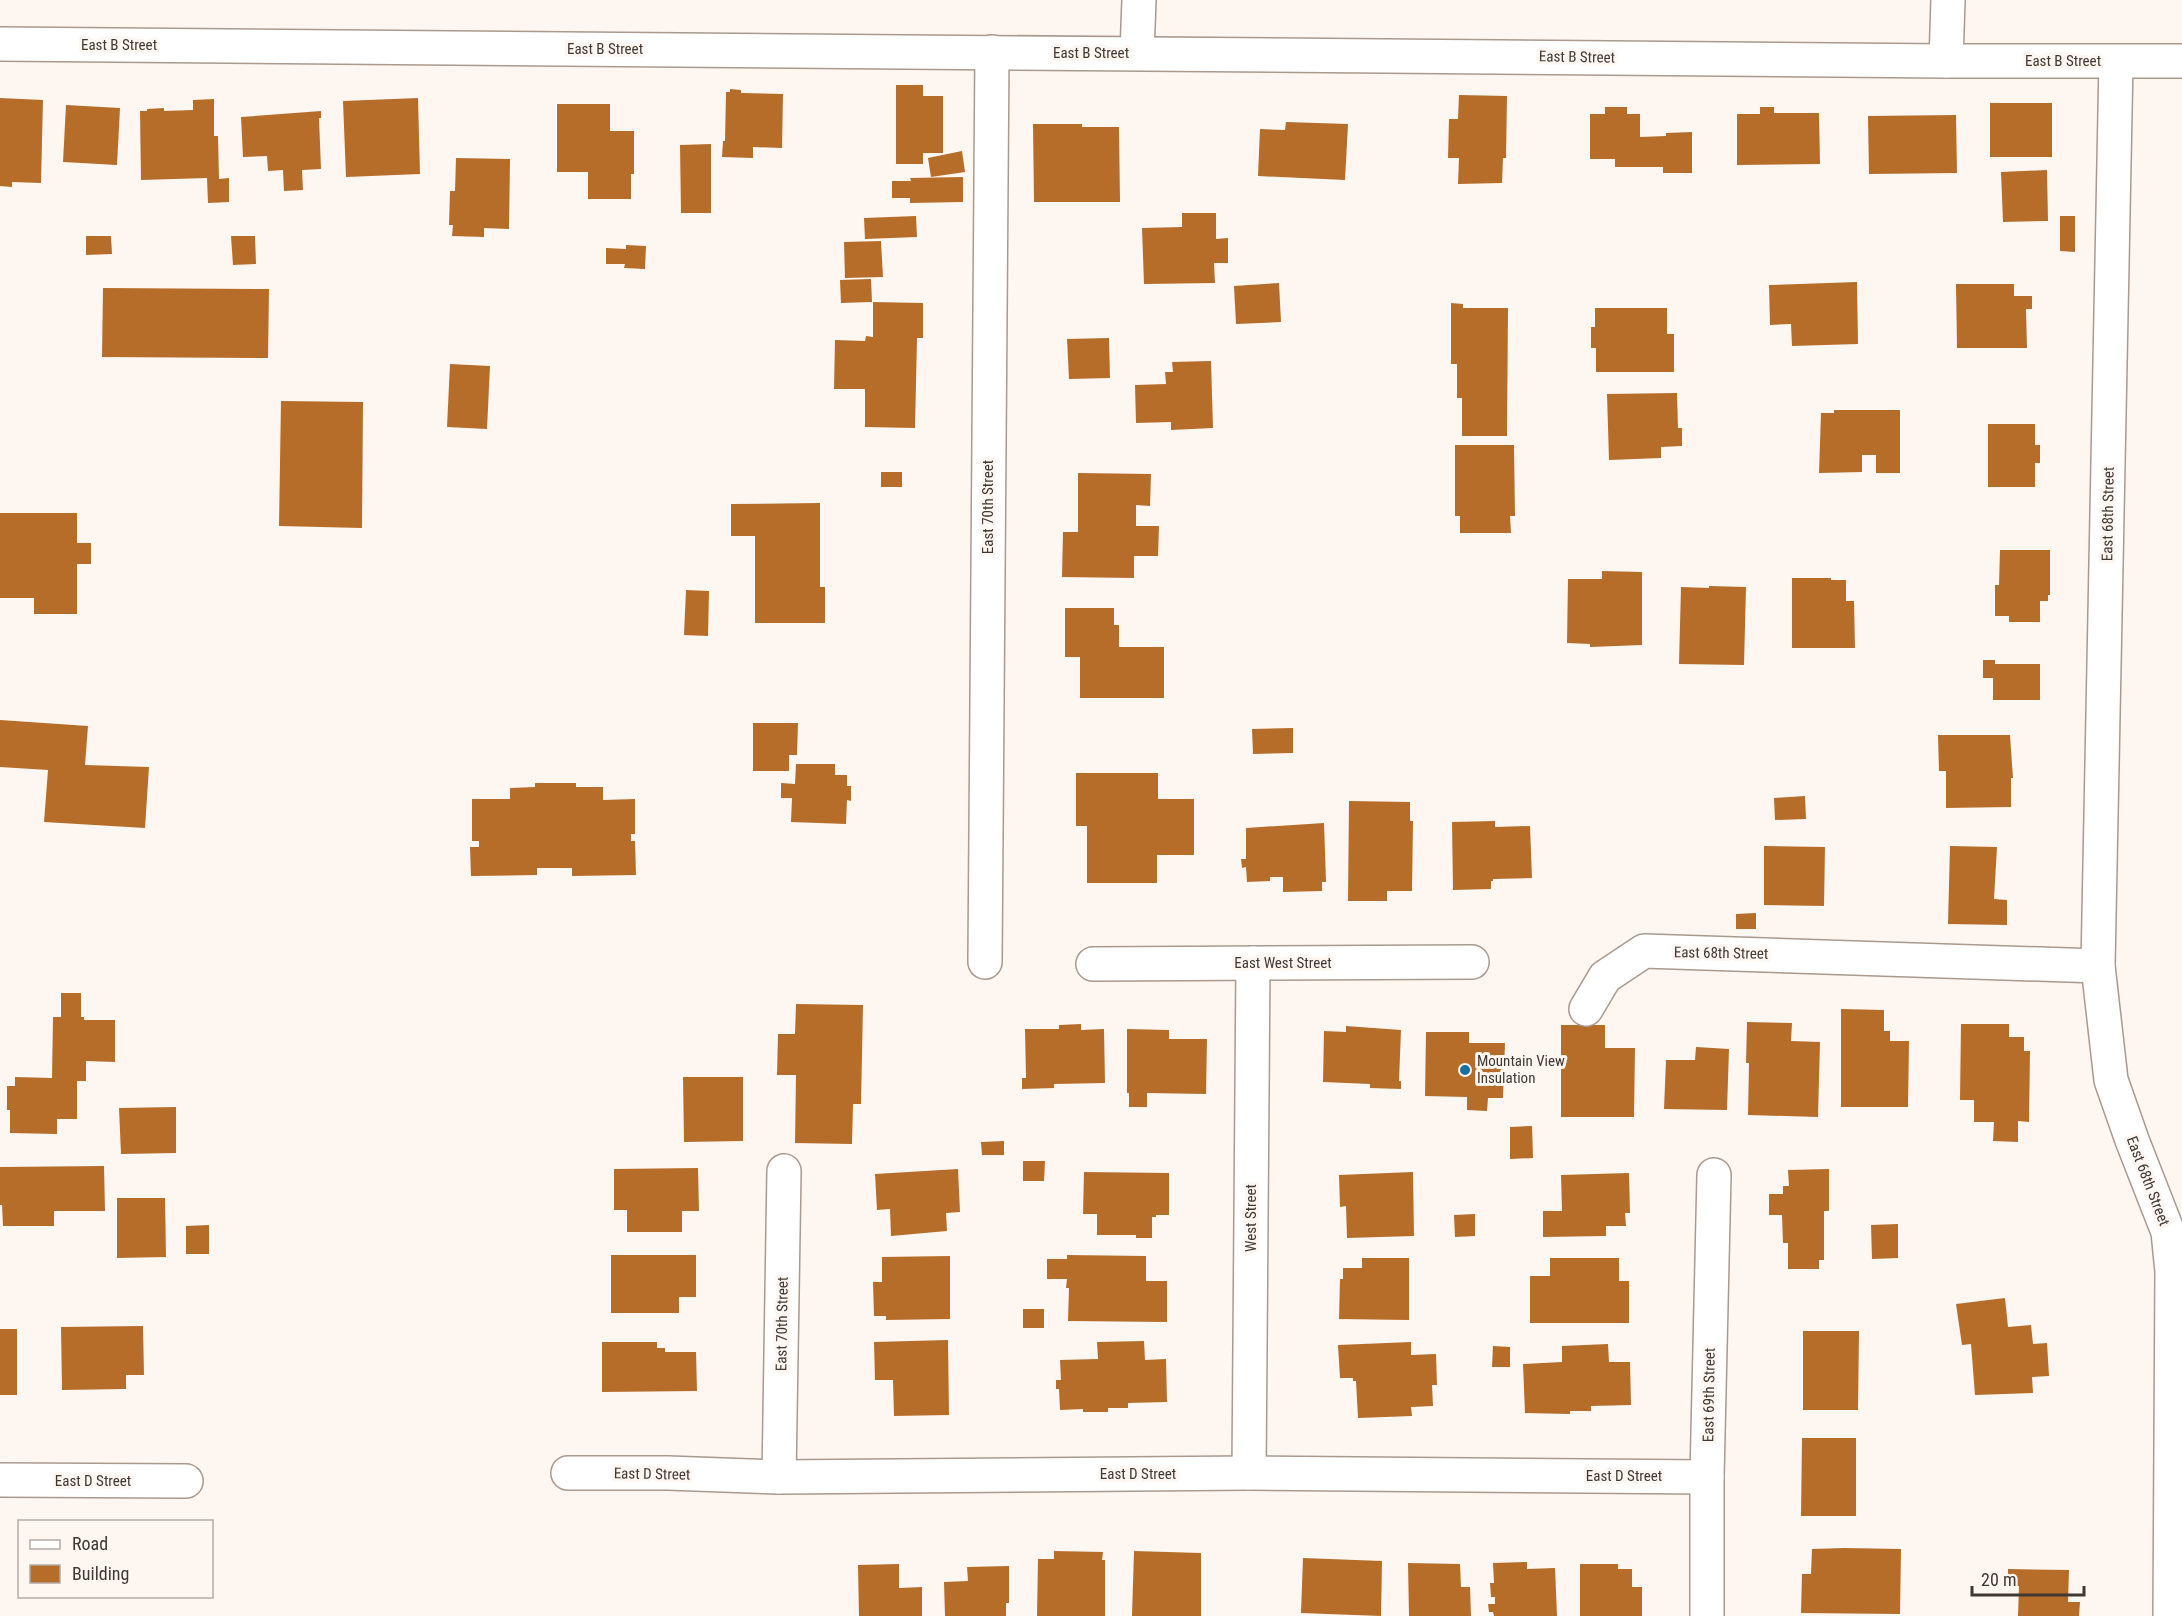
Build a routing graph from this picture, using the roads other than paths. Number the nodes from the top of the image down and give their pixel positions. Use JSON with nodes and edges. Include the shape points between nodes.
{"nodes":[{"id":1,"x":1138,"y":0,"type":"edge"},
{"id":2,"x":1948,"y":0,"type":"edge"},
{"id":3,"x":0,"y":44,"type":"edge"},
{"id":4,"x":992,"y":52,"type":"junction"},
{"id":5,"x":1137,"y":53,"type":"junction"},
{"id":6,"x":1946,"y":61,"type":"junction"},
{"id":7,"x":2182,"y":61,"type":"edge"},
{"id":8,"x":2116,"y":62,"type":"junction"},
{"id":9,"x":985,"y":962,"type":"dead end"},
{"id":10,"x":1472,"y":962,"type":"dead end"},
{"id":11,"x":1252,"y":963,"type":"junction"},
{"id":12,"x":1093,"y":964,"type":"dead end"},
{"id":13,"x":2098,"y":966,"type":"junction"},
{"id":14,"x":1586,"y":1009,"type":"dead end"},
{"id":15,"x":784,"y":1171,"type":"dead end"},
{"id":16,"x":1714,"y":1175,"type":"dead end"},
{"id":17,"x":568,"y":1473,"type":"dead end"},
{"id":18,"x":1249,"y":1473,"type":"junction"},
{"id":19,"x":779,"y":1477,"type":"junction"},
{"id":20,"x":1707,"y":1477,"type":"junction"},
{"id":21,"x":0,"y":1480,"type":"edge"},
{"id":22,"x":186,"y":1481,"type":"dead end"},
{"id":23,"x":2176,"y":1484,"type":"edge"},
{"id":24,"x":1707,"y":1616,"type":"edge"},
{"id":25,"x":2170,"y":1616,"type":"edge"}],
"edges":[{"from":1,"to":5,"type":"street"},
{"from":2,"to":6,"type":"street"},
{"from":3,"to":4,"type":"street","name":"East B Street"},
{"from":4,"to":5,"type":"street","name":"East B Street"},
{"from":4,"to":9,"type":"street","name":"East 70th Street"},
{"from":5,"to":6,"type":"street","name":"East B Street"},
{"from":6,"to":8,"type":"street","name":"East B Street"},
{"from":7,"to":8,"type":"street","name":"East B Street"},
{"from":8,"to":13,"type":"street","name":"East 68th Street"},
{"from":10,"to":11,"type":"street","name":"East West Street"},
{"from":11,"to":12,"type":"street","name":"East West Street"},
{"from":11,"to":18,"type":"street","name":"West Street"},
{"from":13,"to":14,"type":"street","name":"East 68th Street","via":[[1644,951],[1605,977]]},
{"from":13,"to":23,"type":"street","name":"East 68th Street","via":[[2111,1080],[2168,1232]]},
{"from":15,"to":19,"type":"street","name":"East 70th Street"},
{"from":16,"to":20,"type":"street","name":"East 69th Street"},
{"from":17,"to":19,"type":"street","name":"East D Street"},
{"from":18,"to":19,"type":"street","name":"East D Street"},
{"from":18,"to":20,"type":"street","name":"East D Street"},
{"from":20,"to":24,"type":"street","name":"East 69th Street"},
{"from":21,"to":22,"type":"street","name":"East D Street"},
{"from":23,"to":25,"type":"street","name":"East 68th Street"}]}
